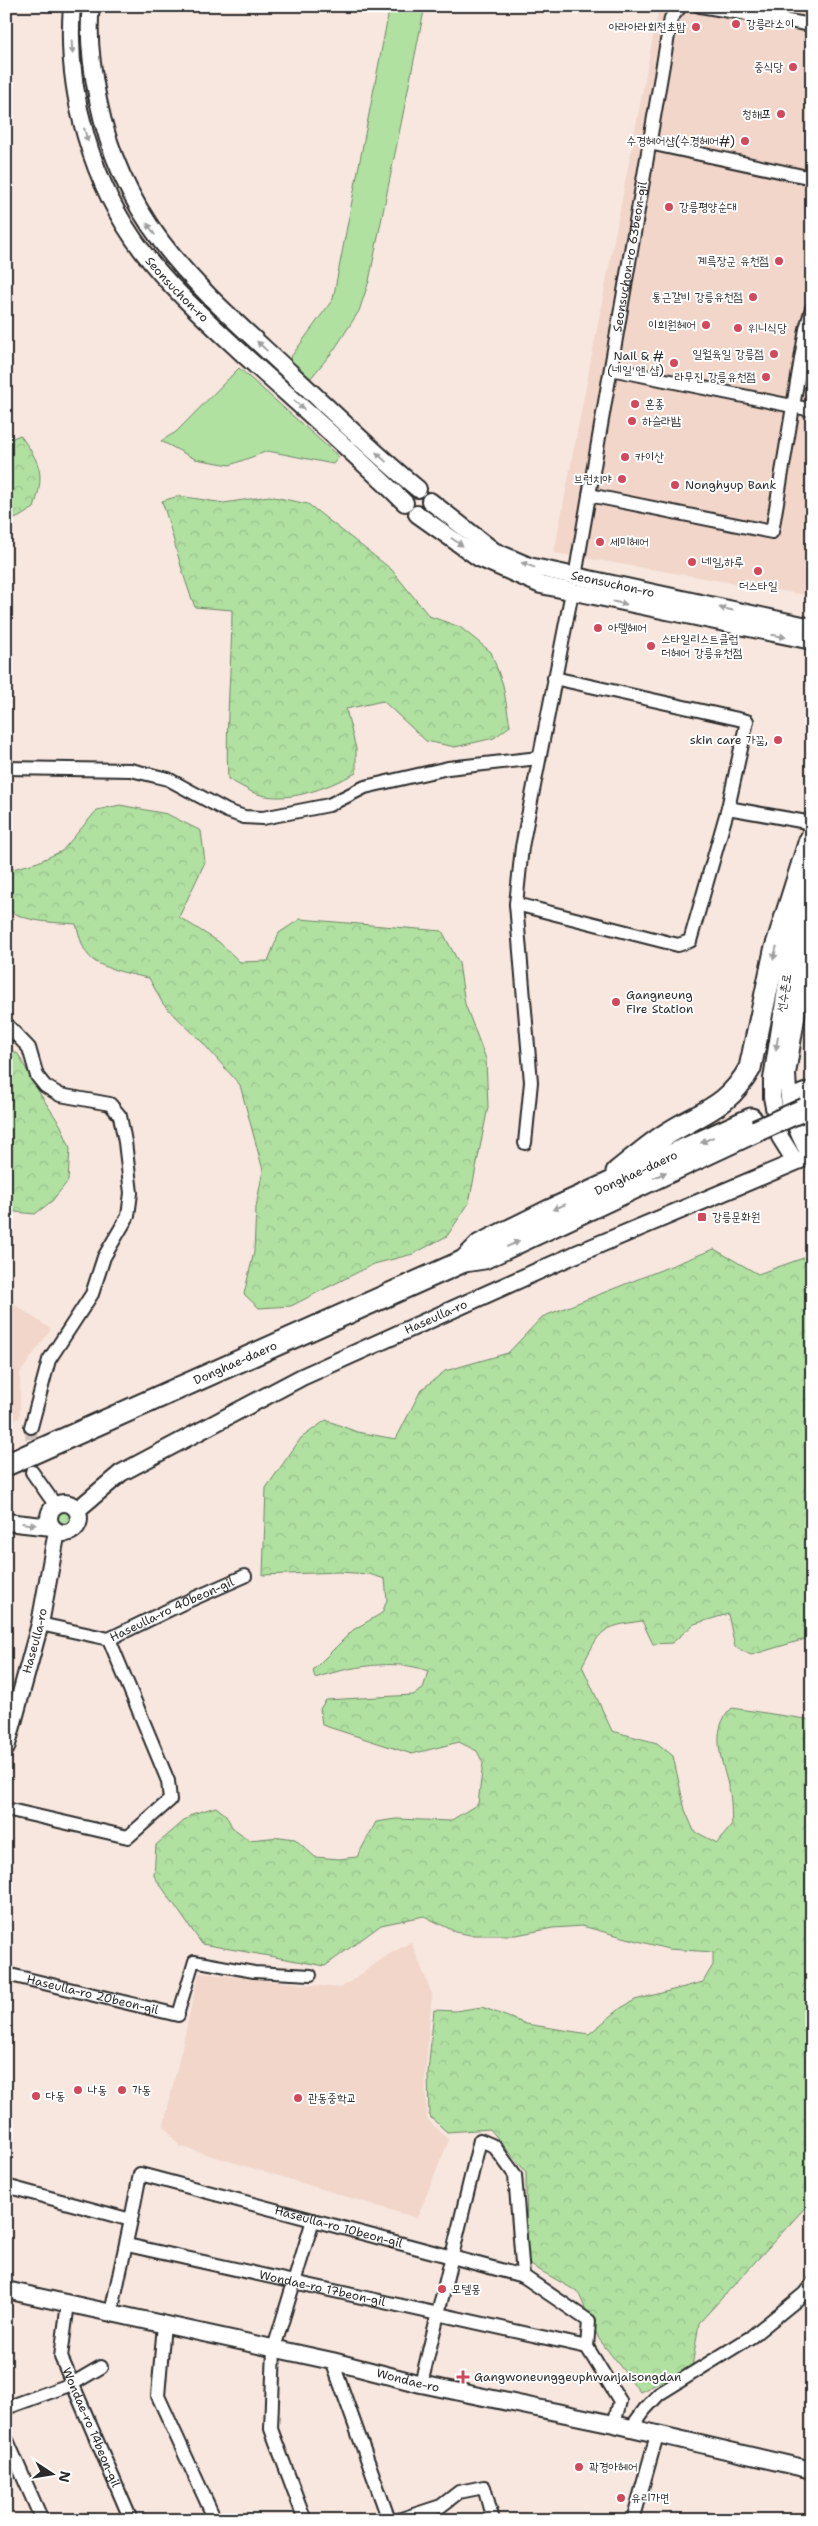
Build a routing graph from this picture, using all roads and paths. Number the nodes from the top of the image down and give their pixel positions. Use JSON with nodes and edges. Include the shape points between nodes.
{"nodes":[{"id":1,"x":72,"y":6,"type":"edge"},
{"id":2,"x":91,"y":6,"type":"edge"},
{"id":3,"x":681,"y":6,"type":"edge"},
{"id":4,"x":700,"y":6,"type":"edge"},
{"id":5,"x":812,"y":25,"type":"edge"},
{"id":6,"x":95,"y":84,"type":"junction"},
{"id":7,"x":76,"y":88,"type":"junction"},
{"id":8,"x":650,"y":143,"type":"junction"},
{"id":9,"x":812,"y":178,"type":"edge"},
{"id":10,"x":812,"y":308,"type":"edge"},
{"id":11,"x":610,"y":369,"type":"junction"},
{"id":12,"x":793,"y":406,"type":"junction"},
{"id":13,"x":812,"y":410,"type":"edge"},
{"id":14,"x":418,"y":489,"type":"junction"},
{"id":15,"x":589,"y":495,"type":"junction"},
{"id":16,"x":430,"y":501,"type":"junction"},
{"id":17,"x":411,"y":509,"type":"junction"},
{"id":18,"x":574,"y":585,"type":"junction"},
{"id":19,"x":812,"y":627,"type":"edge"},
{"id":20,"x":812,"y":641,"type":"edge"},
{"id":21,"x":554,"y":678,"type":"junction"},
{"id":22,"x":539,"y":758,"type":"junction"},
{"id":23,"x":6,"y":768,"type":"edge"},
{"id":24,"x":728,"y":808,"type":"junction"},
{"id":25,"x":811,"y":828,"type":"edge"},
{"id":26,"x":516,"y":904,"type":"junction"},
{"id":27,"x":812,"y":919,"type":"edge"},
{"id":28,"x":6,"y":1024,"type":"edge"},
{"id":29,"x":807,"y":1101,"type":"edge"},
{"id":30,"x":754,"y":1125,"type":"junction"},
{"id":31,"x":525,"y":1143,"type":"dead end"},
{"id":32,"x":806,"y":1157,"type":"edge"},
{"id":33,"x":584,"y":1197,"type":"junction"},
{"id":34,"x":464,"y":1261,"type":"junction"},
{"id":35,"x":30,"y":1426,"type":"tunnel mouth"},
{"id":36,"x":6,"y":1465,"type":"edge"},
{"id":37,"x":32,"y":1472,"type":"tunnel mouth"},
{"id":38,"x":56,"y":1506,"type":"junction"},
{"id":39,"x":77,"y":1510,"type":"junction"},
{"id":40,"x":6,"y":1522,"type":"edge"},
{"id":41,"x":54,"y":1529,"type":"junction"},
{"id":42,"x":245,"y":1576,"type":"dead end"},
{"id":43,"x":40,"y":1624,"type":"junction"},
{"id":44,"x":109,"y":1639,"type":"junction"},
{"id":45,"x":6,"y":1748,"type":"edge"},
{"id":46,"x":6,"y":1809,"type":"edge"},
{"id":47,"x":6,"y":1974,"type":"edge"},
{"id":48,"x":311,"y":1975,"type":"dead end"},
{"id":49,"x":178,"y":2015,"type":"joint"},
{"id":50,"x":6,"y":2186,"type":"edge"},
{"id":51,"x":131,"y":2220,"type":"junction"},
{"id":52,"x":313,"y":2220,"type":"junction"},
{"id":53,"x":127,"y":2245,"type":"junction"},
{"id":54,"x":451,"y":2256,"type":"junction"},
{"id":55,"x":523,"y":2276,"type":"junction"},
{"id":56,"x":296,"y":2283,"type":"junction"},
{"id":57,"x":812,"y":2284,"type":"edge"},
{"id":58,"x":6,"y":2290,"type":"edge"},
{"id":59,"x":68,"y":2303,"type":"junction"},
{"id":60,"x":111,"y":2313,"type":"junction"},
{"id":61,"x":436,"y":2314,"type":"junction"},
{"id":62,"x":164,"y":2324,"type":"junction"},
{"id":63,"x":587,"y":2347,"type":"junction"},
{"id":64,"x":274,"y":2348,"type":"junction"},
{"id":65,"x":332,"y":2361,"type":"junction"},
{"id":66,"x":101,"y":2367,"type":"dead end"},
{"id":67,"x":72,"y":2384,"type":"junction"},
{"id":68,"x":421,"y":2384,"type":"junction"},
{"id":69,"x":6,"y":2408,"type":"edge"},
{"id":70,"x":614,"y":2424,"type":"junction"},
{"id":71,"x":631,"y":2428,"type":"junction"},
{"id":72,"x":657,"y":2435,"type":"junction"},
{"id":73,"x":6,"y":2438,"type":"edge"},
{"id":74,"x":812,"y":2470,"type":"edge"},
{"id":75,"x":631,"y":2519,"type":"edge"},
{"id":76,"x":42,"y":2520,"type":"edge"},
{"id":77,"x":131,"y":2520,"type":"edge"},
{"id":78,"x":216,"y":2520,"type":"edge"},
{"id":79,"x":305,"y":2520,"type":"edge"},
{"id":80,"x":389,"y":2520,"type":"edge"},
{"id":81,"x":398,"y":2520,"type":"edge"},
{"id":82,"x":493,"y":2520,"type":"edge"}],
"edges":[{"from":1,"to":7,"type":"street","name":"Seonsuchon-ro","one_way":true,"via":[[71,46]]},
{"from":2,"to":6,"type":"street","name":"Seonsuchon-ro","via":[[90,45]]},
{"from":3,"to":8,"type":"street","name":"Seonsuchon-ro 63beon-gil","via":[[671,18]]},
{"from":4,"to":5,"type":"street"},
{"from":6,"to":7,"type":"street"},
{"from":14,"to":6,"type":"street","name":"Seonsuchon-ro","one_way":true,"via":[[206,294],[159,241],[137,209],[120,172],[104,130]]},
{"from":7,"to":17,"type":"street","name":"Seonsuchon-ro","one_way":true,"via":[[86,135],[102,180],[144,253],[193,308]]},
{"from":8,"to":9,"type":"street"},
{"from":8,"to":11,"type":"street","name":"Seonsuchon-ro 63beon-gil"},
{"from":10,"to":12,"type":"street"},
{"from":11,"to":12,"type":"street"},
{"from":11,"to":15,"type":"street","name":"Seonsuchon-ro 63beon-gil"},
{"from":12,"to":13,"type":"street"},
{"from":12,"to":15,"type":"street","via":[[772,532]]},
{"from":14,"to":16,"type":"street","via":[[427,494]]},
{"from":14,"to":17,"type":"street","via":[[408,494]]},
{"from":15,"to":18,"type":"street","name":"Seonsuchon-ro 63beon-gil"},
{"from":16,"to":17,"type":"street","via":[[426,510]]},
{"from":18,"to":16,"type":"street","name":"Seonsuchon-ro","one_way":true,"via":[[494,551]]},
{"from":17,"to":18,"type":"street","name":"Seonsuchon-ro","one_way":true,"via":[[479,558],[541,585]]},
{"from":19,"to":18,"type":"street","name":"Seonsuchon-ro","one_way":true},
{"from":18,"to":20,"type":"street","name":"Seonsuchon-ro","one_way":true},
{"from":18,"to":21,"type":"street","name":"Seonsuchon-ro"},
{"from":21,"to":22,"type":"street","name":"Seonsuchon-ro"},
{"from":21,"to":24,"type":"street","via":[[747,721]]},
{"from":22,"to":23,"type":"street","via":[[438,770],[365,787],[329,805],[263,818],[244,817],[227,811],[168,779],[131,770]]},
{"from":22,"to":26,"type":"street","name":"Seonsuchon-ro","via":[[522,847]]},
{"from":24,"to":25,"type":"street"},
{"from":24,"to":26,"type":"street","via":[[690,941],[678,945]]},
{"from":25,"to":32,"type":"street","name":"선수촌로","one_way":true,"via":[[772,1079],[780,1137]]},
{"from":25,"to":33,"type":"main road","one_way":true,"via":[[775,951],[750,1068],[742,1083],[734,1094],[668,1133]]},
{"from":26,"to":31,"type":"street","name":"Seonsuchon-ro","via":[[531,1082]]},
{"from":27,"to":32,"type":"street","name":"선수촌로","via":[[787,1074],[788,1099]]},
{"from":28,"to":35,"type":"street","via":[[29,1048],[37,1076],[45,1086],[60,1095],[110,1104],[120,1116],[131,1193],[128,1216],[104,1257],[92,1294],[49,1360]]},
{"from":29,"to":30,"type":"main road","name":"Donghae-daero","bridge":true},
{"from":30,"to":33,"type":"main road","name":"Donghae-daero","one_way":true},
{"from":34,"to":30,"type":"main road","name":"Donghae-daero","one_way":true,"via":[[484,1258]]},
{"from":32,"to":39,"type":"street","name":"Haseulla-ro","via":[[574,1255],[302,1377],[121,1473]]},
{"from":33,"to":34,"type":"main road","name":"Donghae-daero","one_way":true,"via":[[480,1245]]},
{"from":34,"to":36,"type":"main road","name":"Donghae-daero"},
{"from":37,"to":38,"type":"street"},
{"from":38,"to":39,"type":"street","via":[[65,1503]]},
{"from":38,"to":41,"type":"street","via":[[49,1518]]},
{"from":39,"to":41,"type":"street","via":[[79,1519],[75,1528],[67,1532]]},
{"from":40,"to":41,"type":"street","one_way":true},
{"from":41,"to":43,"type":"street","name":"Haseulla-ro"},
{"from":42,"to":44,"type":"street","name":"Haseulla-ro 40beon-gil"},
{"from":43,"to":44,"type":"street","name":"Haseulla-ro 40beon-gil"},
{"from":43,"to":45,"type":"street","name":"Haseulla-ro"},
{"from":44,"to":46,"type":"street","via":[[168,1781],[170,1800],[128,1837]]},
{"from":47,"to":49,"type":"street","name":"Haseulla-ro 20beon-gil"},
{"from":48,"to":49,"type":"street","via":[[254,1972],[194,1961]]},
{"from":50,"to":51,"type":"street"},
{"from":51,"to":52,"type":"street","name":"Haseulla-ro 10beon-gil","via":[[140,2174]]},
{"from":51,"to":53,"type":"street"},
{"from":52,"to":54,"type":"street","name":"Haseulla-ro 10beon-gil"},
{"from":52,"to":56,"type":"street"},
{"from":53,"to":56,"type":"street","name":"Wondae-ro 17beon-gil"},
{"from":53,"to":60,"type":"street"},
{"from":54,"to":55,"type":"street","name":"Haseulla-ro 10beon-gil"},
{"from":54,"to":55,"type":"street","via":[[480,2140],[494,2146],[516,2174]]},
{"from":54,"to":61,"type":"street"},
{"from":55,"to":63,"type":"street","name":"Haseulla-ro 10beon-gil","via":[[589,2321]]},
{"from":56,"to":61,"type":"street","name":"Wondae-ro 17beon-gil"},
{"from":56,"to":64,"type":"street"},
{"from":57,"to":71,"type":"street","via":[[751,2336],[659,2394]]},
{"from":58,"to":59,"type":"street","name":"Wondae-ro"},
{"from":59,"to":60,"type":"street","name":"Wondae-ro"},
{"from":59,"to":67,"type":"street","name":"Wondae-ro 14beon-gil","via":[[61,2356]]},
{"from":60,"to":62,"type":"street","name":"Wondae-ro"},
{"from":61,"to":63,"type":"street","name":"Wondae-ro 17beon-gil"},
{"from":61,"to":68,"type":"street"},
{"from":62,"to":64,"type":"street","name":"Wondae-ro"},
{"from":62,"to":78,"type":"street","via":[[158,2396]]},
{"from":63,"to":70,"type":"street","via":[[620,2401]]},
{"from":64,"to":65,"type":"street","name":"Wondae-ro"},
{"from":64,"to":79,"type":"street","via":[[270,2429]]},
{"from":65,"to":68,"type":"street","name":"Wondae-ro"},
{"from":65,"to":80,"type":"street"},
{"from":66,"to":67,"type":"street"},
{"from":67,"to":69,"type":"street"},
{"from":67,"to":77,"type":"street","name":"Wondae-ro 14beon-gil"},
{"from":68,"to":70,"type":"street","name":"Wondae-ro"},
{"from":70,"to":71,"type":"street","name":"Wondae-ro"},
{"from":71,"to":72,"type":"street","name":"Wondae-ro"},
{"from":72,"to":74,"type":"street","name":"Wondae-ro"},
{"from":72,"to":75,"type":"street"},
{"from":73,"to":76,"type":"street"},
{"from":81,"to":82,"type":"street","via":[[441,2506],[459,2492],[484,2487]]}]}
